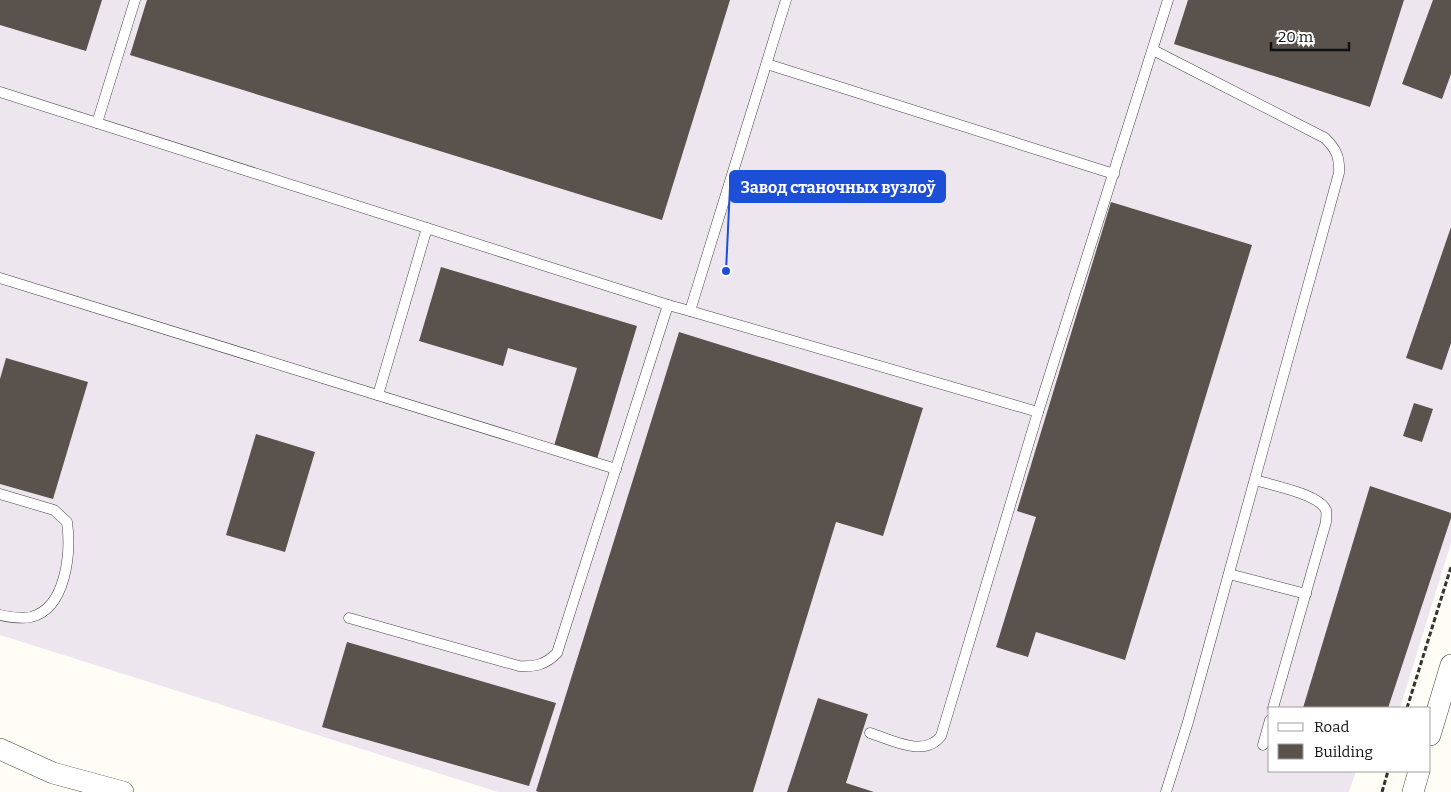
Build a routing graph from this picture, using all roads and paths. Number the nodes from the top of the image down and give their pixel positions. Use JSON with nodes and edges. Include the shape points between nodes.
{"nodes":[{"id":1,"x":135,"y":0,"type":"edge"},
{"id":2,"x":786,"y":0,"type":"edge"},
{"id":3,"x":1168,"y":0,"type":"edge"},
{"id":4,"x":1153,"y":50,"type":"junction"},
{"id":5,"x":767,"y":64,"type":"junction"},
{"id":6,"x":0,"y":92,"type":"edge"},
{"id":7,"x":97,"y":123,"type":"junction"},
{"id":8,"x":1114,"y":174,"type":"junction"},
{"id":9,"x":427,"y":228,"type":"junction"},
{"id":10,"x":0,"y":278,"type":"edge"},
{"id":11,"x":668,"y":305,"type":"junction"},
{"id":12,"x":690,"y":311,"type":"junction"},
{"id":13,"x":378,"y":395,"type":"junction"},
{"id":14,"x":1038,"y":412,"type":"junction"},
{"id":15,"x":616,"y":469,"type":"junction"},
{"id":16,"x":1255,"y":480,"type":"junction"},
{"id":17,"x":0,"y":494,"type":"edge"},
{"id":18,"x":1451,"y":567,"type":"edge"},
{"id":19,"x":1229,"y":574,"type":"junction"},
{"id":20,"x":1306,"y":594,"type":"junction"},
{"id":21,"x":0,"y":615,"type":"edge"},
{"id":22,"x":349,"y":618,"type":"dead end"},
{"id":23,"x":1451,"y":666,"type":"edge"},
{"id":24,"x":1273,"y":707,"type":"edge"},
{"id":25,"x":1407,"y":707,"type":"edge"},
{"id":26,"x":1268,"y":727,"type":"edge"},
{"id":27,"x":1431,"y":732,"type":"edge"},
{"id":28,"x":870,"y":733,"type":"dead end"},
{"id":29,"x":1263,"y":745,"type":"dead end"},
{"id":30,"x":0,"y":750,"type":"edge"},
{"id":31,"x":1388,"y":772,"type":"edge"},
{"id":32,"x":1419,"y":772,"type":"edge"},
{"id":33,"x":123,"y":792,"type":"edge"},
{"id":34,"x":1166,"y":792,"type":"edge"},
{"id":35,"x":1382,"y":792,"type":"edge"},
{"id":36,"x":1412,"y":792,"type":"edge"}],
"edges":[{"from":1,"to":7,"type":"lane"},
{"from":2,"to":5,"type":"lane"},
{"from":3,"to":4,"type":"lane"},
{"from":4,"to":8,"type":"lane"},
{"from":4,"to":16,"type":"lane","via":[[1325,138],[1335,147],[1340,161]]},
{"from":5,"to":8,"type":"lane"},
{"from":5,"to":12,"type":"lane"},
{"from":6,"to":7,"type":"lane"},
{"from":7,"to":9,"type":"lane"},
{"from":8,"to":14,"type":"lane"},
{"from":9,"to":11,"type":"lane"},
{"from":9,"to":13,"type":"lane"},
{"from":10,"to":13,"type":"lane"},
{"from":11,"to":12,"type":"lane"},
{"from":11,"to":15,"type":"lane"},
{"from":12,"to":14,"type":"lane"},
{"from":13,"to":15,"type":"lane"},
{"from":14,"to":28,"type":"lane","via":[[941,736],[936,743],[916,747]]},
{"from":15,"to":22,"type":"lane","via":[[557,654],[549,661],[535,667],[519,666]]},
{"from":16,"to":19,"type":"lane"},
{"from":16,"to":20,"type":"lane","via":[[1309,496],[1326,511],[1326,522]]},
{"from":17,"to":21,"type":"lane","via":[[54,510],[67,522],[70,543],[67,569],[49,607],[31,617]]},
{"from":18,"to":25,"type":"path"},
{"from":19,"to":20,"type":"lane"},
{"from":19,"to":34,"type":"lane"},
{"from":20,"to":24,"type":"lane"},
{"from":23,"to":27,"type":"street"},
{"from":26,"to":29,"type":"lane"},
{"from":30,"to":33,"type":"street","via":[[53,773]]},
{"from":31,"to":35,"type":"path"},
{"from":32,"to":36,"type":"street"}]}
